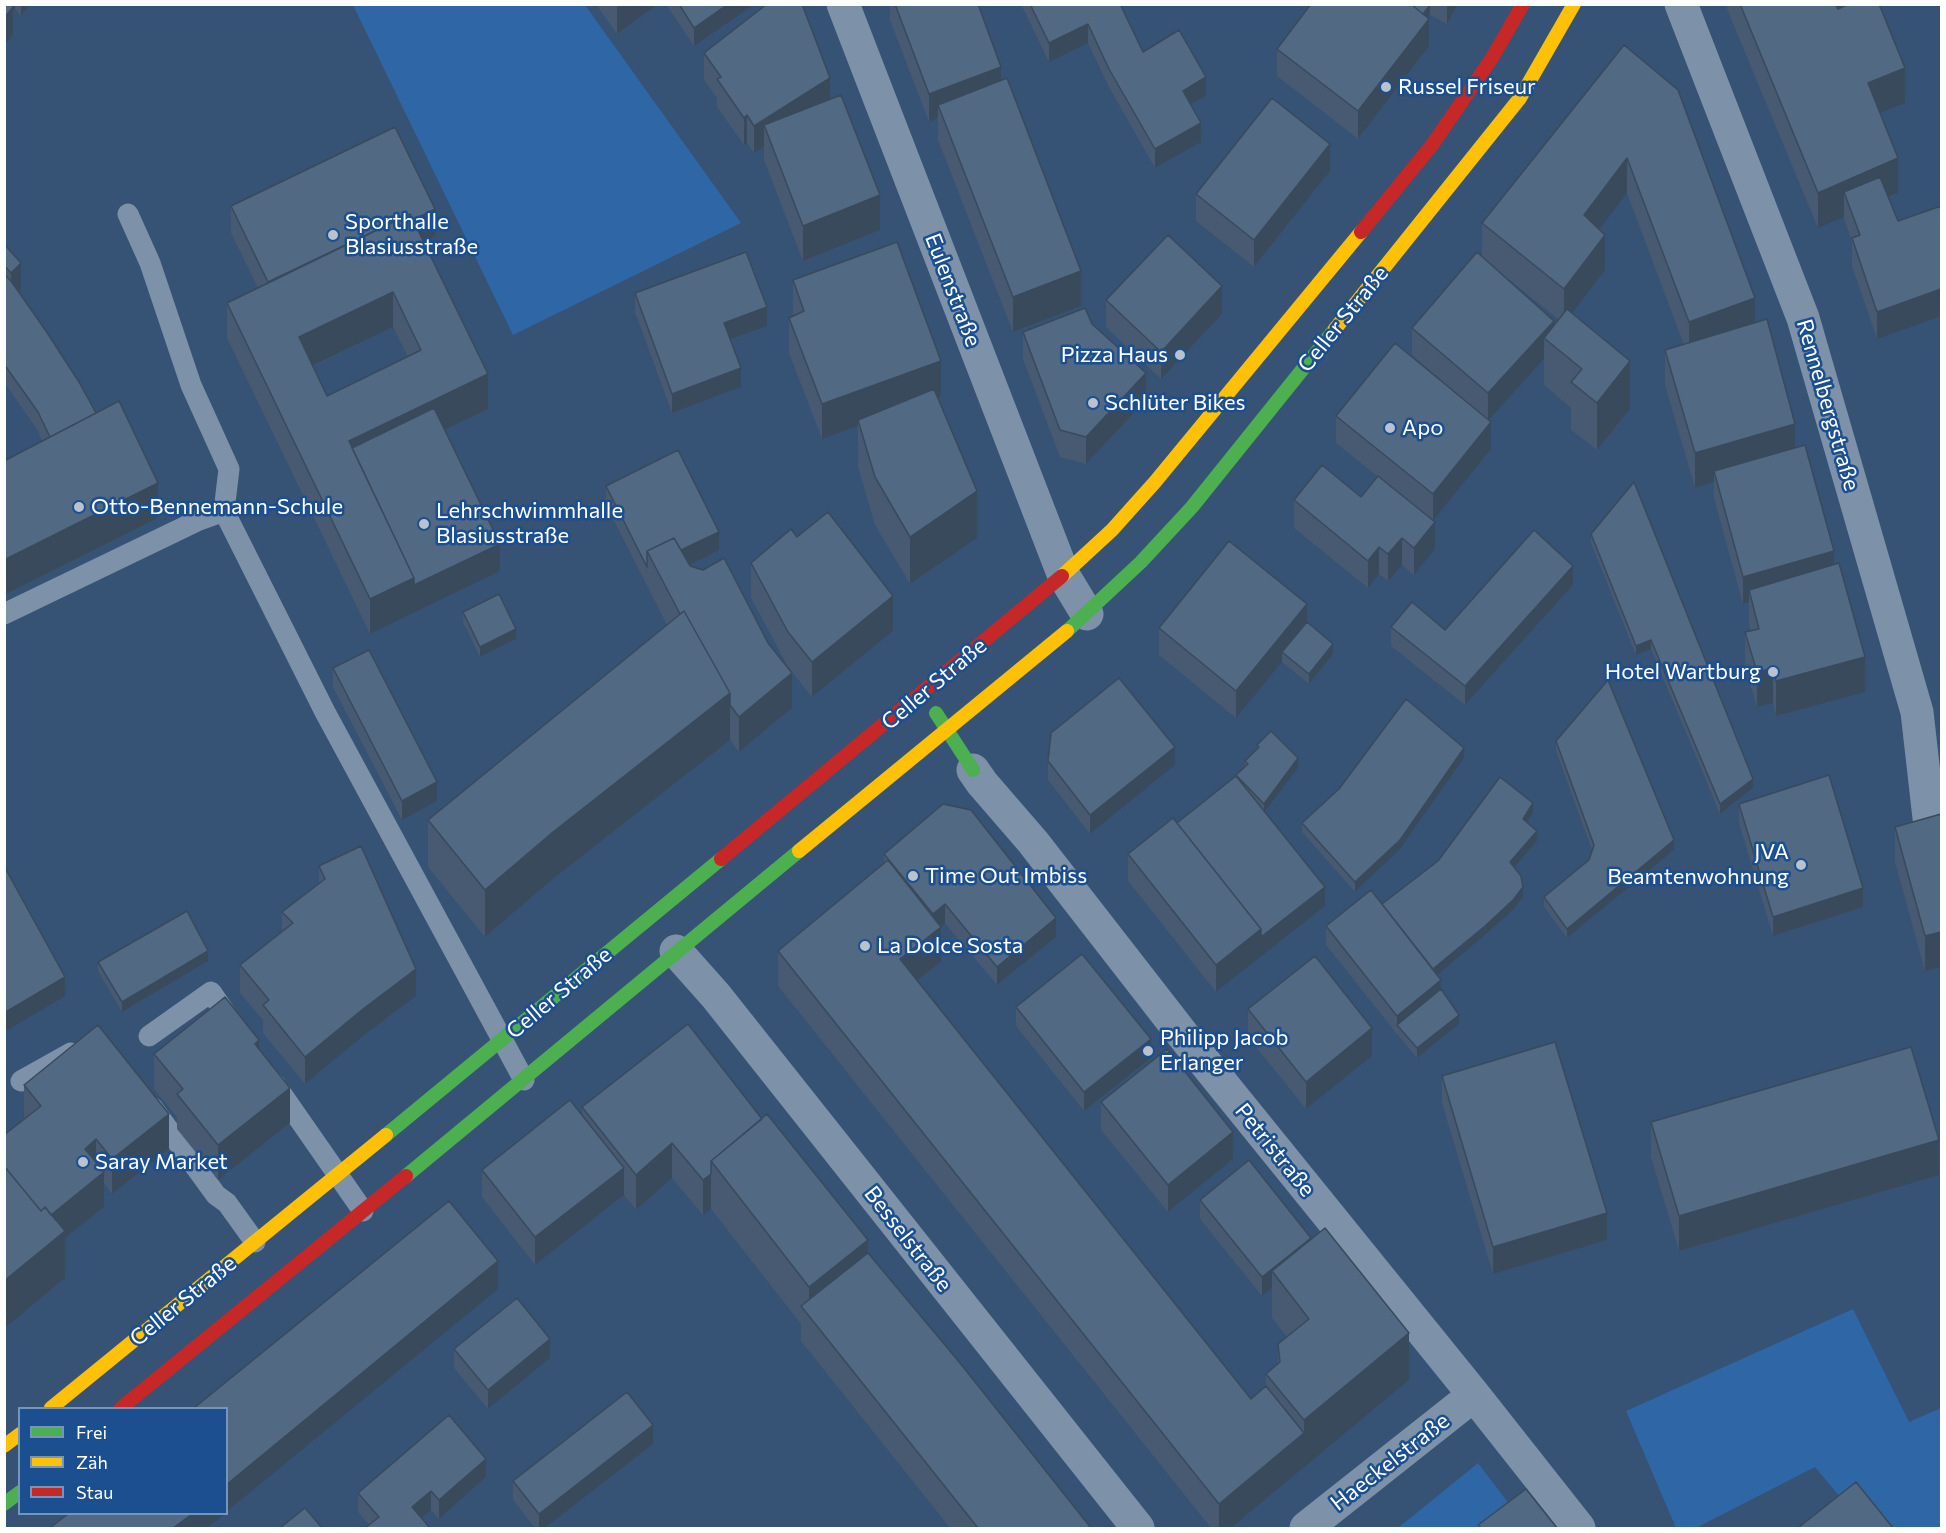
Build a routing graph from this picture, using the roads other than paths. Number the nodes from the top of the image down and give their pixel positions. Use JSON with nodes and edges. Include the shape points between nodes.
{"nodes":[{"id":1,"x":843,"y":4,"type":"edge"},
{"id":2,"x":1523,"y":4,"type":"edge"},
{"id":3,"x":1574,"y":4,"type":"edge"},
{"id":4,"x":1681,"y":4,"type":"edge"},
{"id":5,"x":128,"y":214,"type":"dead end"},
{"id":6,"x":224,"y":511,"type":"junction"},
{"id":7,"x":1065,"y":576,"type":"junction"},
{"id":8,"x":4,"y":614,"type":"edge"},
{"id":9,"x":1087,"y":614,"type":"junction"},
{"id":10,"x":923,"y":690,"type":"junction"},
{"id":11,"x":989,"y":695,"type":"junction"},
{"id":12,"x":977,"y":724,"type":"dead end"},
{"id":13,"x":946,"y":731,"type":"junction"},
{"id":14,"x":973,"y":756,"type":"joint"},
{"id":15,"x":1929,"y":818,"type":"edge"},
{"id":16,"x":676,"y":951,"type":"junction"},
{"id":17,"x":148,"y":1036,"type":"dead end"},
{"id":18,"x":244,"y":1040,"type":"edge"},
{"id":19,"x":502,"y":1040,"type":"junction"},
{"id":20,"x":91,"y":1042,"type":"edge"},
{"id":21,"x":264,"y":1068,"type":"edge"},
{"id":22,"x":524,"y":1080,"type":"junction"},
{"id":23,"x":21,"y":1081,"type":"dead end"},
{"id":24,"x":141,"y":1092,"type":"edge"},
{"id":25,"x":338,"y":1174,"type":"junction"},
{"id":26,"x":363,"y":1211,"type":"junction"},
{"id":27,"x":255,"y":1242,"type":"junction"},
{"id":28,"x":1474,"y":1395,"type":"junction"},
{"id":29,"x":52,"y":1407,"type":"edge"},
{"id":30,"x":122,"y":1407,"type":"edge"},
{"id":31,"x":18,"y":1436,"type":"edge"},
{"id":32,"x":4,"y":1446,"type":"edge"},
{"id":33,"x":18,"y":1494,"type":"edge"},
{"id":34,"x":4,"y":1504,"type":"edge"},
{"id":35,"x":1138,"y":1528,"type":"edge"},
{"id":36,"x":1306,"y":1528,"type":"edge"},
{"id":37,"x":1579,"y":1528,"type":"edge"}],
"edges":[{"from":1,"to":7,"type":"street","name":"Eulenstraße"},
{"from":2,"to":7,"type":"main road","name":"Celler Straße","via":[[1492,58],[1432,145],[1155,482]]},
{"from":3,"to":9,"type":"main road","name":"Celler Straße","via":[[1520,98],[1449,188],[1192,507]]},
{"from":4,"to":15,"type":"street","name":"Rennelbergstraße","via":[[1803,318],[1917,712]]},
{"from":5,"to":6,"type":"lane","via":[[150,262],[191,384],[229,469]]},
{"from":6,"to":8,"type":"lane"},
{"from":6,"to":19,"type":"lane","via":[[326,712]]},
{"from":7,"to":9,"type":"street"},
{"from":7,"to":10,"type":"main road","name":"Celler Straße"},
{"from":9,"to":11,"type":"main road","name":"Celler Straße"},
{"from":10,"to":13,"type":"main road"},
{"from":10,"to":19,"type":"main road","name":"Celler Straße"},
{"from":11,"to":12,"type":"main road"},
{"from":11,"to":13,"type":"main road","name":"Celler Straße"},
{"from":13,"to":14,"type":"main road"},
{"from":13,"to":16,"type":"main road","name":"Celler Straße"},
{"from":14,"to":28,"type":"street","name":"Petristraße","via":[[982,783]]},
{"from":16,"to":22,"type":"main road","name":"Celler Straße"},
{"from":16,"to":35,"type":"street","name":"Besselstraße","via":[[724,1005]]},
{"from":17,"to":18,"type":"lane","via":[[211,992]]},
{"from":19,"to":22,"type":"lane"},
{"from":19,"to":25,"type":"main road","name":"Celler Straße"},
{"from":20,"to":23,"type":"lane"},
{"from":21,"to":25,"type":"lane"},
{"from":22,"to":26,"type":"main road","name":"Celler Straße"},
{"from":24,"to":27,"type":"lane"},
{"from":25,"to":26,"type":"lane"},
{"from":25,"to":27,"type":"main road","name":"Celler Straße"},
{"from":26,"to":30,"type":"main road","name":"Celler Straße"},
{"from":27,"to":29,"type":"main road","name":"Celler Straße"},
{"from":28,"to":36,"type":"street","name":"Haeckelstraße"},
{"from":28,"to":37,"type":"street","name":"Petristraße"},
{"from":31,"to":32,"type":"main road"},
{"from":33,"to":34,"type":"main road"}]}
